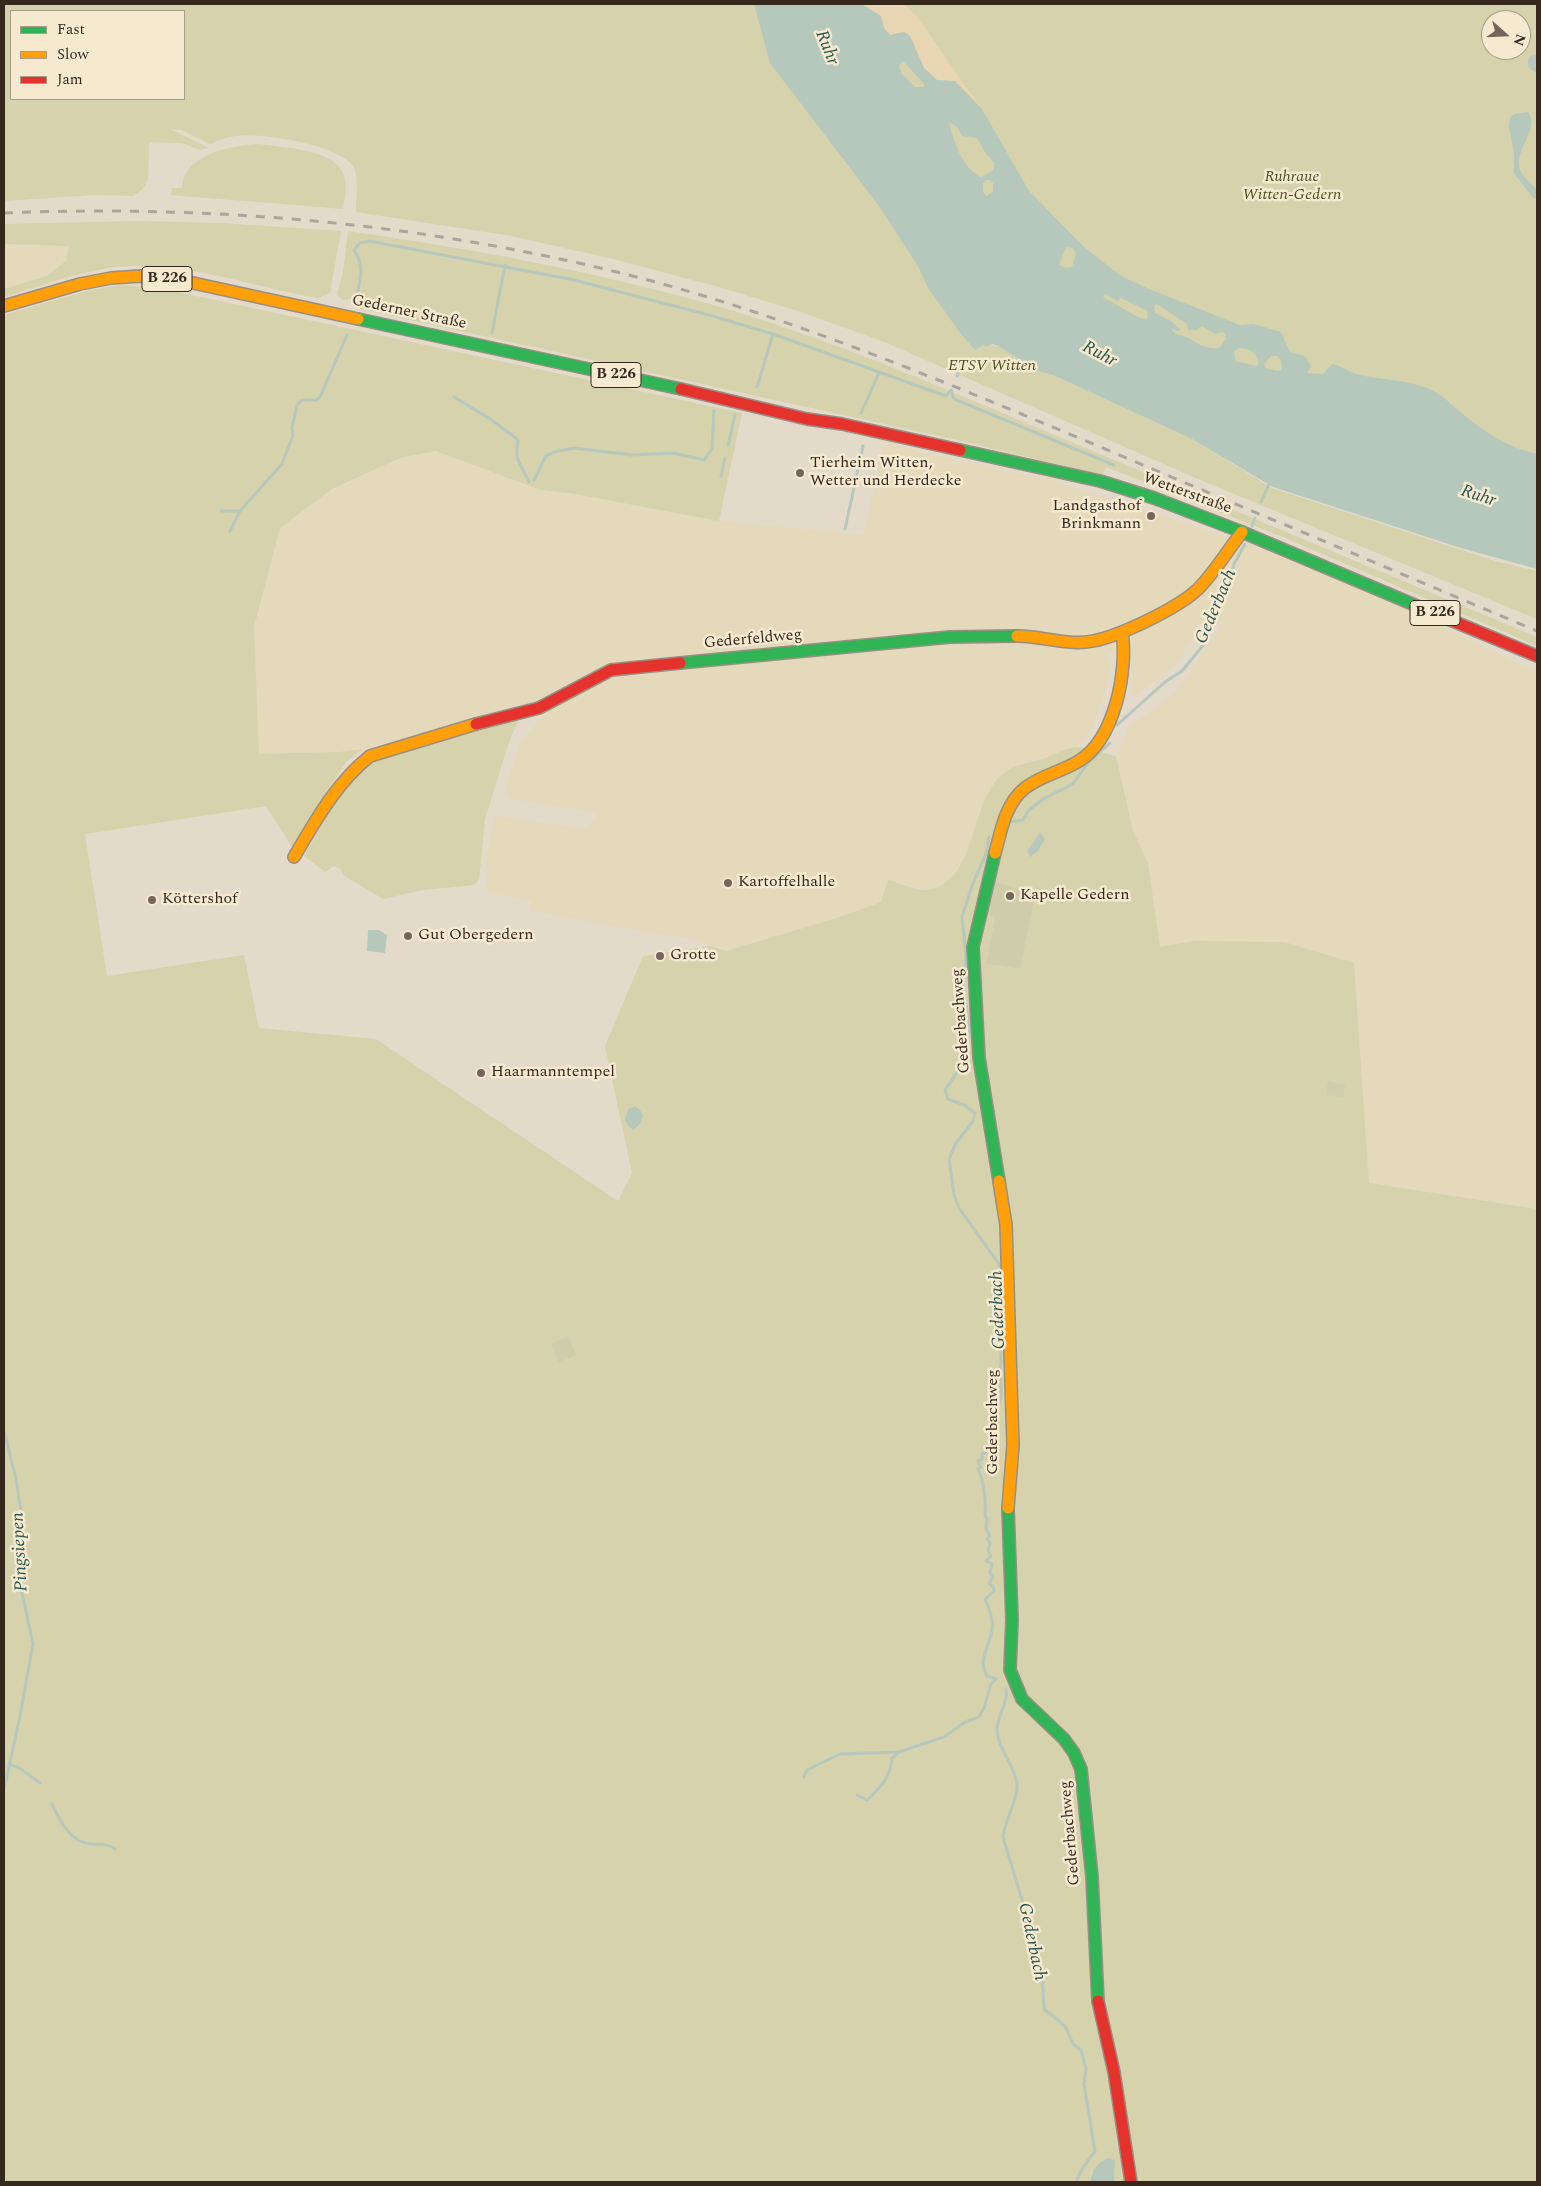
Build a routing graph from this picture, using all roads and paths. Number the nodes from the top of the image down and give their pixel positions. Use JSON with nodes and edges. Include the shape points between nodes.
{"nodes":[{"id":1,"x":4,"y":306,"type":"edge"},
{"id":2,"x":807,"y":419,"type":"joint"},
{"id":3,"x":1242,"y":532,"type":"junction"},
{"id":4,"x":1122,"y":632,"type":"junction"},
{"id":5,"x":1537,"y":656,"type":"edge"},
{"id":6,"x":294,"y":857,"type":"dead end"},
{"id":7,"x":1131,"y":2182,"type":"edge"}],
"edges":[{"from":1,"to":2,"type":"street","name":"Gederner Straße","number":"B 226","via":[[111,278],[146,276],[184,281]]},
{"from":2,"to":3,"type":"street","name":"Wetterstraße","number":"B 226","via":[[1100,481]]},
{"from":3,"to":4,"type":"street","name":"Gederfeldweg","via":[[1198,589],[1181,602]]},
{"from":3,"to":5,"type":"street","name":"Wetterstraße","number":"B 226"},
{"from":4,"to":6,"type":"street","name":"Gederfeldweg","via":[[1082,643],[1027,636],[950,637],[611,670],[539,708],[370,756],[352,768],[338,786]]},
{"from":4,"to":7,"type":"street","name":"Gederbachweg","via":[[1124,645],[1118,693],[1103,736],[1081,760],[1025,788],[1004,818],[974,947],[979,1058],[1006,1226],[1013,1445],[1007,1514],[1012,1620],[1010,1670],[1022,1699],[1064,1739],[1081,1769],[1092,1877],[1098,2005],[1114,2072]]}]}
